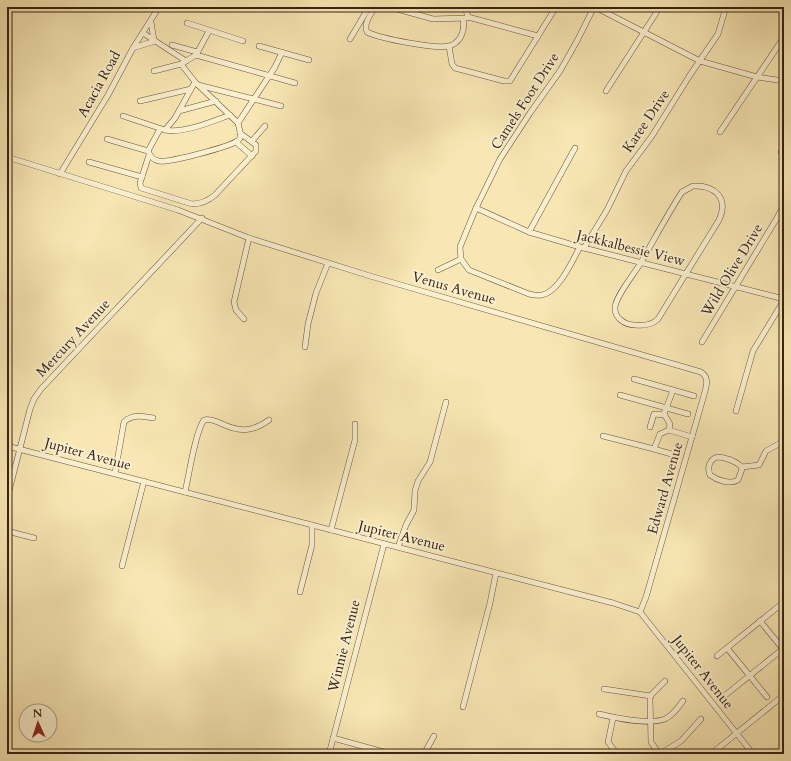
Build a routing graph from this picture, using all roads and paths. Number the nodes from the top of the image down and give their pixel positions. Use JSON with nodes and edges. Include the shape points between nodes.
{"nodes":[{"id":1,"x":160,"y":7,"type":"edge"},
{"id":2,"x":369,"y":7,"type":"edge"},
{"id":3,"x":375,"y":7,"type":"edge"},
{"id":4,"x":390,"y":7,"type":"edge"},
{"id":5,"x":465,"y":7,"type":"edge"},
{"id":6,"x":556,"y":7,"type":"edge"},
{"id":7,"x":594,"y":7,"type":"edge"},
{"id":8,"x":660,"y":7,"type":"edge"},
{"id":9,"x":726,"y":7,"type":"edge"},
{"id":10,"x":466,"y":18,"type":"junction"},
{"id":11,"x":151,"y":21,"type":"junction"},
{"id":12,"x":187,"y":23,"type":"dead end"},
{"id":13,"x":209,"y":31,"type":"junction"},
{"id":14,"x":643,"y":32,"type":"junction"},
{"id":15,"x":143,"y":33,"type":"junction"},
{"id":16,"x":538,"y":36,"type":"junction"},
{"id":17,"x":784,"y":37,"type":"edge"},
{"id":18,"x":350,"y":39,"type":"dead end"},
{"id":19,"x":154,"y":41,"type":"junction"},
{"id":20,"x":243,"y":41,"type":"dead end"},
{"id":21,"x":172,"y":45,"type":"dead end"},
{"id":22,"x":259,"y":46,"type":"dead end"},
{"id":23,"x":449,"y":46,"type":"junction"},
{"id":24,"x":133,"y":48,"type":"junction"},
{"id":25,"x":282,"y":52,"type":"junction"},
{"id":26,"x":196,"y":54,"type":"junction"},
{"id":27,"x":309,"y":60,"type":"dead end"},
{"id":28,"x":700,"y":61,"type":"junction"},
{"id":29,"x":183,"y":62,"type":"junction"},
{"id":30,"x":154,"y":71,"type":"dead end"},
{"id":31,"x":268,"y":76,"type":"junction"},
{"id":32,"x":757,"y":77,"type":"junction"},
{"id":33,"x":784,"y":81,"type":"edge"},
{"id":34,"x":295,"y":83,"type":"dead end"},
{"id":35,"x":197,"y":84,"type":"junction"},
{"id":36,"x":191,"y":89,"type":"junction"},
{"id":37,"x":606,"y":91,"type":"dead end"},
{"id":38,"x":255,"y":99,"type":"junction"},
{"id":39,"x":140,"y":101,"type":"dead end"},
{"id":40,"x":216,"y":101,"type":"junction"},
{"id":41,"x":281,"y":106,"type":"dead end"},
{"id":42,"x":178,"y":111,"type":"junction"},
{"id":43,"x":123,"y":116,"type":"dead end"},
{"id":44,"x":230,"y":116,"type":"junction"},
{"id":45,"x":238,"y":123,"type":"junction"},
{"id":46,"x":265,"y":126,"type":"dead end"},
{"id":47,"x":163,"y":130,"type":"junction"},
{"id":48,"x":720,"y":132,"type":"dead end"},
{"id":49,"x":240,"y":133,"type":"junction"},
{"id":50,"x":107,"y":139,"type":"dead end"},
{"id":51,"x":252,"y":141,"type":"junction"},
{"id":52,"x":236,"y":142,"type":"junction"},
{"id":53,"x":784,"y":146,"type":"edge"},
{"id":54,"x":575,"y":148,"type":"dead end"},
{"id":55,"x":780,"y":152,"type":"dead end"},
{"id":56,"x":148,"y":153,"type":"junction"},
{"id":57,"x":252,"y":156,"type":"junction"},
{"id":58,"x":7,"y":157,"type":"edge"},
{"id":59,"x":89,"y":162,"type":"dead end"},
{"id":60,"x":60,"y":174,"type":"junction"},
{"id":61,"x":142,"y":177,"type":"junction"},
{"id":62,"x":476,"y":208,"type":"junction"},
{"id":63,"x":781,"y":210,"type":"dead end"},
{"id":64,"x":202,"y":218,"type":"junction"},
{"id":65,"x":530,"y":232,"type":"junction"},
{"id":66,"x":250,"y":238,"type":"junction"},
{"id":67,"x":582,"y":248,"type":"junction"},
{"id":68,"x":461,"y":259,"type":"junction"},
{"id":69,"x":641,"y":262,"type":"junction"},
{"id":70,"x":328,"y":263,"type":"junction"},
{"id":71,"x":438,"y":270,"type":"dead end"},
{"id":72,"x":685,"y":274,"type":"junction"},
{"id":73,"x":735,"y":286,"type":"junction"},
{"id":74,"x":784,"y":300,"type":"edge"},
{"id":75,"x":244,"y":319,"type":"dead end"},
{"id":76,"x":702,"y":342,"type":"dead end"},
{"id":77,"x":305,"y":347,"type":"dead end"},
{"id":78,"x":701,"y":372,"type":"joint"},
{"id":79,"x":634,"y":379,"type":"dead end"},
{"id":80,"x":673,"y":390,"type":"junction"},
{"id":81,"x":620,"y":395,"type":"dead end"},
{"id":82,"x":694,"y":396,"type":"dead end"},
{"id":83,"x":446,"y":402,"type":"dead end"},
{"id":84,"x":666,"y":409,"type":"junction"},
{"id":85,"x":736,"y":411,"type":"dead end"},
{"id":86,"x":688,"y":414,"type":"dead end"},
{"id":87,"x":664,"y":415,"type":"junction"},
{"id":88,"x":153,"y":418,"type":"dead end"},
{"id":89,"x":268,"y":420,"type":"dead end"},
{"id":90,"x":355,"y":424,"type":"dead end"},
{"id":91,"x":650,"y":427,"type":"dead end"},
{"id":92,"x":669,"y":430,"type":"junction"},
{"id":93,"x":603,"y":436,"type":"dead end"},
{"id":94,"x":692,"y":437,"type":"junction"},
{"id":95,"x":784,"y":442,"type":"edge"},
{"id":96,"x":7,"y":446,"type":"edge"},
{"id":97,"x":20,"y":449,"type":"junction"},
{"id":98,"x":654,"y":449,"type":"junction"},
{"id":99,"x":674,"y":454,"type":"dead end"},
{"id":100,"x":742,"y":467,"type":"junction"},
{"id":101,"x":115,"y":474,"type":"junction"},
{"id":102,"x":144,"y":481,"type":"junction"},
{"id":103,"x":186,"y":492,"type":"junction"},
{"id":104,"x":7,"y":499,"type":"edge"},
{"id":105,"x":312,"y":525,"type":"junction"},
{"id":106,"x":331,"y":530,"type":"junction"},
{"id":107,"x":7,"y":531,"type":"edge"},
{"id":108,"x":34,"y":538,"type":"dead end"},
{"id":109,"x":384,"y":544,"type":"junction"},
{"id":110,"x":398,"y":547,"type":"junction"},
{"id":111,"x":122,"y":566,"type":"dead end"},
{"id":112,"x":496,"y":573,"type":"junction"},
{"id":113,"x":300,"y":592,"type":"dead end"},
{"id":114,"x":784,"y":602,"type":"edge"},
{"id":115,"x":640,"y":612,"type":"junction"},
{"id":116,"x":760,"y":621,"type":"junction"},
{"id":117,"x":727,"y":648,"type":"junction"},
{"id":118,"x":783,"y":649,"type":"edge"},
{"id":119,"x":717,"y":656,"type":"dead end"},
{"id":120,"x":750,"y":676,"type":"junction"},
{"id":121,"x":665,"y":681,"type":"dead end"},
{"id":122,"x":604,"y":688,"type":"dead end"},
{"id":123,"x":784,"y":695,"type":"edge"},
{"id":124,"x":651,"y":696,"type":"junction"},
{"id":125,"x":723,"y":697,"type":"dead end"},
{"id":126,"x":767,"y":697,"type":"dead end"},
{"id":127,"x":683,"y":702,"type":"dead end"},
{"id":128,"x":463,"y":707,"type":"dead end"},
{"id":129,"x":599,"y":714,"type":"dead end"},
{"id":130,"x":613,"y":718,"type":"junction"},
{"id":131,"x":701,"y":719,"type":"dead end"},
{"id":132,"x":650,"y":722,"type":"junction"},
{"id":133,"x":736,"y":734,"type":"junction"},
{"id":134,"x":434,"y":736,"type":"dead end"},
{"id":135,"x":333,"y":738,"type":"junction"},
{"id":136,"x":329,"y":754,"type":"edge"},
{"id":137,"x":391,"y":754,"type":"edge"},
{"id":138,"x":424,"y":754,"type":"edge"},
{"id":139,"x":617,"y":754,"type":"edge"},
{"id":140,"x":660,"y":754,"type":"edge"},
{"id":141,"x":711,"y":754,"type":"edge"},
{"id":142,"x":753,"y":754,"type":"edge"}],
"edges":[{"from":1,"to":11,"type":"street","name":"Acacia Road"},
{"from":2,"to":18,"type":"street"},
{"from":3,"to":23,"type":"street","via":[[366,25],[369,33],[410,43]]},
{"from":4,"to":10,"type":"street","via":[[433,18]]},
{"from":5,"to":10,"type":"street"},
{"from":6,"to":16,"type":"street"},
{"from":7,"to":14,"type":"street"},
{"from":7,"to":62,"type":"street","name":"Camels Foot Drive","via":[[560,71],[500,159]]},
{"from":8,"to":14,"type":"street"},
{"from":9,"to":28,"type":"street","name":"Karee Drive","via":[[719,31]]},
{"from":10,"to":16,"type":"street"},
{"from":10,"to":23,"type":"street","via":[[462,35],[456,43]]},
{"from":11,"to":15,"type":"street","name":"Acacia Road"},
{"from":11,"to":19,"type":"street"},
{"from":12,"to":13,"type":"street"},
{"from":13,"to":20,"type":"street"},
{"from":13,"to":26,"type":"street"},
{"from":14,"to":28,"type":"street"},
{"from":14,"to":37,"type":"street"},
{"from":15,"to":19,"type":"street"},
{"from":15,"to":24,"type":"street","name":"Acacia Road"},
{"from":16,"to":23,"type":"street","via":[[513,78],[507,82],[455,68],[451,62]]},
{"from":17,"to":32,"type":"street"},
{"from":19,"to":24,"type":"street"},
{"from":19,"to":29,"type":"street"},
{"from":21,"to":26,"type":"street"},
{"from":22,"to":25,"type":"street"},
{"from":24,"to":60,"type":"street","name":"Acacia Road"},
{"from":25,"to":27,"type":"street"},
{"from":25,"to":31,"type":"street"},
{"from":26,"to":29,"type":"street"},
{"from":26,"to":31,"type":"street"},
{"from":28,"to":32,"type":"street"},
{"from":28,"to":67,"type":"street","name":"Karee Drive","via":[[652,136],[626,171],[607,210]]},
{"from":29,"to":30,"type":"street"},
{"from":29,"to":35,"type":"street"},
{"from":31,"to":34,"type":"street"},
{"from":31,"to":38,"type":"street"},
{"from":32,"to":33,"type":"street"},
{"from":32,"to":48,"type":"street"},
{"from":35,"to":36,"type":"street"},
{"from":35,"to":38,"type":"street"},
{"from":35,"to":40,"type":"street"},
{"from":36,"to":39,"type":"street"},
{"from":36,"to":42,"type":"street"},
{"from":38,"to":41,"type":"street"},
{"from":38,"to":45,"type":"street"},
{"from":40,"to":42,"type":"street"},
{"from":40,"to":44,"type":"street"},
{"from":42,"to":47,"type":"street"},
{"from":43,"to":47,"type":"street"},
{"from":44,"to":45,"type":"street"},
{"from":44,"to":47,"type":"street","via":[[182,130]]},
{"from":45,"to":49,"type":"street"},
{"from":46,"to":51,"type":"street"},
{"from":47,"to":56,"type":"street"},
{"from":49,"to":51,"type":"street"},
{"from":49,"to":52,"type":"street","via":[[240,138]]},
{"from":50,"to":56,"type":"street"},
{"from":51,"to":57,"type":"street","via":[[257,147]]},
{"from":52,"to":56,"type":"street","via":[[165,161],[158,161]]},
{"from":52,"to":57,"type":"street"},
{"from":53,"to":55,"type":"street"},
{"from":54,"to":65,"type":"street"},
{"from":56,"to":61,"type":"street"},
{"from":57,"to":61,"type":"street","via":[[209,200],[199,203],[192,204],[143,189],[140,185]]},
{"from":58,"to":60,"type":"street","name":"Venus Avenue"},
{"from":59,"to":61,"type":"street"},
{"from":60,"to":64,"type":"street","name":"Venus Avenue"},
{"from":62,"to":65,"type":"street","name":"Jackkalbessie View"},
{"from":62,"to":68,"type":"street","name":"Camels Foot Drive","via":[[462,243]]},
{"from":63,"to":73,"type":"street","name":"Wild Olive Drive"},
{"from":64,"to":66,"type":"street","name":"Venus Avenue"},
{"from":64,"to":97,"type":"street","name":"Mercury Avenue","via":[[41,389],[31,405]]},
{"from":65,"to":67,"type":"street","name":"Jackkalbessie View"},
{"from":66,"to":70,"type":"street","name":"Venus Avenue"},
{"from":66,"to":75,"type":"street","via":[[234,302],[236,310]]},
{"from":67,"to":68,"type":"street","name":"Karee Drive","via":[[557,286],[539,296],[472,271]]},
{"from":67,"to":69,"type":"street","name":"Jackkalbessie View"},
{"from":68,"to":71,"type":"street"},
{"from":69,"to":72,"type":"street","name":"Jackkalbessie View"},
{"from":69,"to":72,"type":"street","via":[[615,308],[619,318],[632,325],[653,324],[658,320]]},
{"from":69,"to":72,"type":"street","via":[[682,192],[693,186],[704,187],[720,197],[722,212]]},
{"from":70,"to":77,"type":"street","via":[[316,293]]},
{"from":70,"to":78,"type":"street","name":"Venus Avenue"},
{"from":72,"to":73,"type":"street","name":"Jackkalbessie View"},
{"from":73,"to":74,"type":"street","name":"Jackkalbessie View"},
{"from":73,"to":76,"type":"street","name":"Wild Olive Drive"},
{"from":74,"to":85,"type":"street","via":[[753,351]]},
{"from":78,"to":94,"type":"street","name":"Edward Avenue","via":[[707,383]]},
{"from":79,"to":80,"type":"street"},
{"from":80,"to":82,"type":"street"},
{"from":80,"to":84,"type":"street"},
{"from":81,"to":84,"type":"street"},
{"from":83,"to":110,"type":"street","via":[[430,462],[418,481],[414,510]]},
{"from":84,"to":86,"type":"street"},
{"from":84,"to":87,"type":"street"},
{"from":87,"to":91,"type":"street","via":[[654,414]]},
{"from":87,"to":92,"type":"street","via":[[670,424]]},
{"from":88,"to":101,"type":"street","via":[[137,416],[124,422]]},
{"from":89,"to":103,"type":"street","via":[[257,427],[244,430],[204,420],[195,446]]},
{"from":90,"to":106,"type":"street","via":[[355,440]]},
{"from":92,"to":94,"type":"street"},
{"from":92,"to":98,"type":"street","via":[[660,434]]},
{"from":93,"to":98,"type":"street"},
{"from":94,"to":115,"type":"street","name":"Edward Avenue"},
{"from":95,"to":100,"type":"street","via":[[764,452],[759,465]]},
{"from":96,"to":97,"type":"street","name":"Jupiter Avenue"},
{"from":97,"to":101,"type":"street","name":"Jupiter Avenue"},
{"from":97,"to":104,"type":"street","name":"Mercury Avenue"},
{"from":98,"to":99,"type":"street"},
{"from":100,"to":100,"type":"street","via":[[738,480],[731,483],[712,476],[708,468],[712,460],[719,457]]},
{"from":101,"to":102,"type":"street","name":"Jupiter Avenue"},
{"from":102,"to":103,"type":"street","name":"Jupiter Avenue"},
{"from":102,"to":111,"type":"street"},
{"from":103,"to":105,"type":"street","name":"Jupiter Avenue"},
{"from":105,"to":106,"type":"street","name":"Jupiter Avenue"},
{"from":105,"to":113,"type":"street","via":[[312,545]]},
{"from":106,"to":109,"type":"street","name":"Jupiter Avenue"},
{"from":107,"to":108,"type":"street"},
{"from":109,"to":110,"type":"street","name":"Jupiter Avenue"},
{"from":109,"to":135,"type":"street","name":"Winnie Avenue"},
{"from":110,"to":112,"type":"street","name":"Jupiter Avenue"},
{"from":112,"to":115,"type":"street","name":"Jupiter Avenue"},
{"from":112,"to":128,"type":"street"},
{"from":114,"to":116,"type":"street"},
{"from":115,"to":133,"type":"street","name":"Jupiter Avenue"},
{"from":116,"to":117,"type":"street"},
{"from":116,"to":118,"type":"street"},
{"from":117,"to":119,"type":"street"},
{"from":117,"to":120,"type":"street"},
{"from":118,"to":120,"type":"street"},
{"from":120,"to":125,"type":"street"},
{"from":120,"to":126,"type":"street"},
{"from":121,"to":124,"type":"street"},
{"from":122,"to":124,"type":"street"},
{"from":123,"to":133,"type":"street"},
{"from":124,"to":132,"type":"street"},
{"from":127,"to":132,"type":"street","via":[[671,716]]},
{"from":129,"to":130,"type":"street"},
{"from":130,"to":132,"type":"street"},
{"from":130,"to":139,"type":"street","via":[[608,742]]},
{"from":131,"to":140,"type":"street","via":[[681,741]]},
{"from":132,"to":140,"type":"street","via":[[651,742]]},
{"from":133,"to":141,"type":"street"},
{"from":133,"to":142,"type":"street","name":"Jupiter Avenue"},
{"from":134,"to":138,"type":"street"},
{"from":135,"to":136,"type":"street","name":"Winnie Avenue"},
{"from":135,"to":137,"type":"street"}]}
